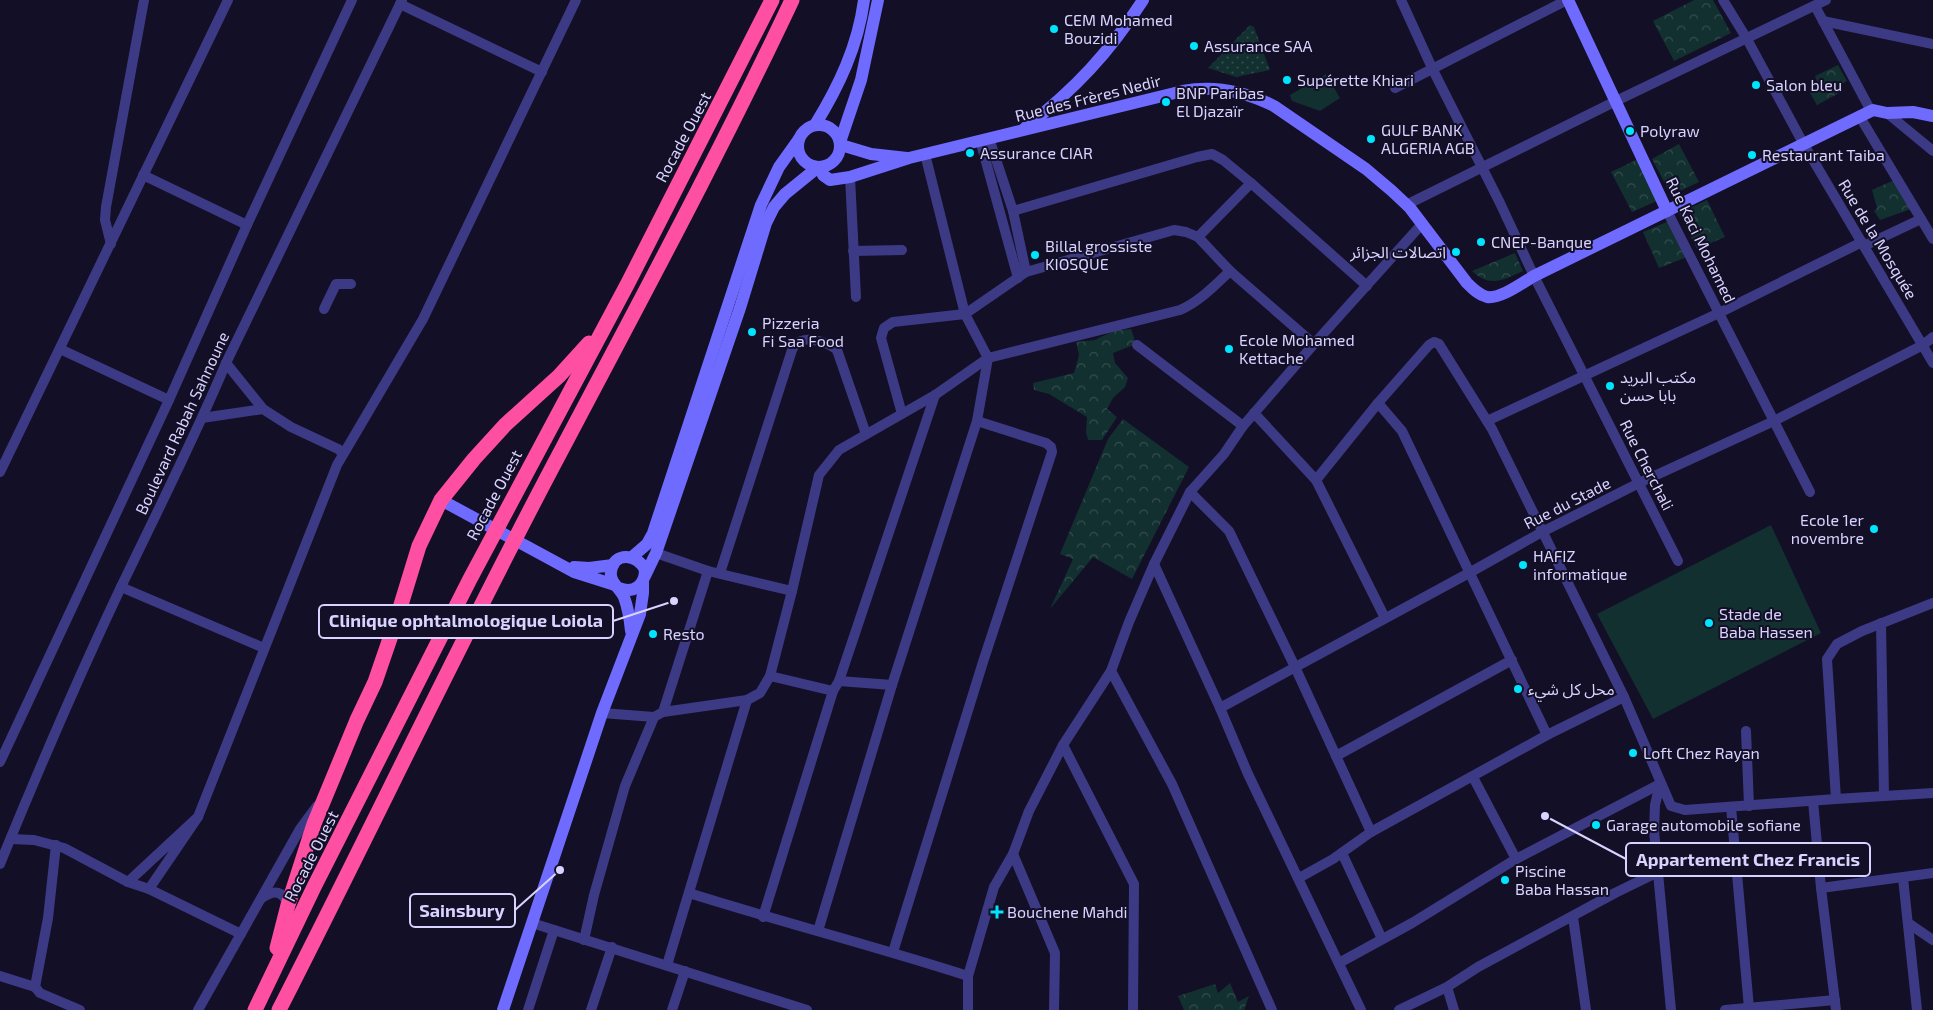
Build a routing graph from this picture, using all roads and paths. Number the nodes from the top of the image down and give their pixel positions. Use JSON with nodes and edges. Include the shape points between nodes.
{"nodes":[{"id":1,"x":144,"y":0,"type":"edge"},
{"id":2,"x":228,"y":0,"type":"edge"},
{"id":3,"x":352,"y":0,"type":"edge"},
{"id":4,"x":576,"y":0,"type":"edge"},
{"id":5,"x":772,"y":0,"type":"edge"},
{"id":6,"x":792,"y":0,"type":"edge"},
{"id":7,"x":804,"y":0,"type":"edge"},
{"id":8,"x":864,"y":0,"type":"edge"},
{"id":9,"x":878,"y":0,"type":"edge"},
{"id":10,"x":1143,"y":0,"type":"edge"},
{"id":11,"x":1401,"y":0,"type":"edge"},
{"id":12,"x":1568,"y":0,"type":"edge"},
{"id":13,"x":1723,"y":0,"type":"edge"},
{"id":14,"x":1826,"y":0,"type":"edge"},
{"id":15,"x":401,"y":2,"type":"edge"},
{"id":16,"x":1815,"y":6,"type":"junction"},
{"id":17,"x":1823,"y":21,"type":"junction"},
{"id":18,"x":780,"y":26,"type":"junction"},
{"id":19,"x":1747,"y":39,"type":"junction"},
{"id":20,"x":1933,"y":44,"type":"edge"},
{"id":21,"x":1433,"y":70,"type":"junction"},
{"id":22,"x":542,"y":72,"type":"junction"},
{"id":23,"x":1394,"y":88,"type":"dead end"},
{"id":24,"x":1064,"y":96,"type":"junction"},
{"id":25,"x":1616,"y":101,"type":"junction"},
{"id":26,"x":1888,"y":113,"type":"junction"},
{"id":27,"x":1866,"y":114,"type":"junction"},
{"id":28,"x":1933,"y":116,"type":"edge"},
{"id":29,"x":1063,"y":121,"type":"junction"},
{"id":30,"x":815,"y":125,"type":"junction"},
{"id":31,"x":1022,"y":131,"type":"junction"},
{"id":32,"x":799,"y":139,"type":"junction"},
{"id":33,"x":985,"y":139,"type":"junction"},
{"id":34,"x":1803,"y":142,"type":"junction"},
{"id":35,"x":840,"y":144,"type":"junction"},
{"id":36,"x":1933,"y":151,"type":"edge"},
{"id":37,"x":925,"y":154,"type":"junction"},
{"id":38,"x":909,"y":158,"type":"junction"},
{"id":39,"x":818,"y":168,"type":"junction"},
{"id":40,"x":1484,"y":170,"type":"junction"},
{"id":41,"x":143,"y":175,"type":"junction"},
{"id":42,"x":850,"y":177,"type":"junction"},
{"id":43,"x":1251,"y":182,"type":"junction"},
{"id":44,"x":1406,"y":205,"type":"junction"},
{"id":45,"x":1013,"y":211,"type":"junction"},
{"id":46,"x":1667,"y":211,"type":"junction"},
{"id":47,"x":1921,"y":219,"type":"junction"},
{"id":48,"x":247,"y":225,"type":"junction"},
{"id":49,"x":1421,"y":225,"type":"junction"},
{"id":50,"x":1198,"y":237,"type":"junction"},
{"id":51,"x":1933,"y":239,"type":"edge"},
{"id":52,"x":111,"y":244,"type":"junction"},
{"id":53,"x":1863,"y":244,"type":"junction"},
{"id":54,"x":902,"y":250,"type":"dead end"},
{"id":55,"x":853,"y":251,"type":"junction"},
{"id":56,"x":1230,"y":271,"type":"junction"},
{"id":57,"x":1026,"y":272,"type":"junction"},
{"id":58,"x":1534,"y":276,"type":"junction"},
{"id":59,"x":1018,"y":278,"type":"junction"},
{"id":60,"x":351,"y":284,"type":"dead end"},
{"id":61,"x":1367,"y":286,"type":"junction"},
{"id":62,"x":856,"y":296,"type":"dead end"},
{"id":63,"x":324,"y":309,"type":"dead end"},
{"id":64,"x":965,"y":314,"type":"junction"},
{"id":65,"x":1720,"y":316,"type":"junction"},
{"id":66,"x":603,"y":330,"type":"junction"},
{"id":67,"x":1933,"y":337,"type":"edge"},
{"id":68,"x":1314,"y":344,"type":"junction"},
{"id":69,"x":1137,"y":345,"type":"dead end"},
{"id":70,"x":1923,"y":345,"type":"junction"},
{"id":71,"x":60,"y":349,"type":"junction"},
{"id":72,"x":988,"y":358,"type":"junction"},
{"id":73,"x":226,"y":363,"type":"junction"},
{"id":74,"x":1933,"y":363,"type":"edge"},
{"id":75,"x":1584,"y":375,"type":"junction"},
{"id":76,"x":935,"y":394,"type":"junction"},
{"id":77,"x":169,"y":400,"type":"junction"},
{"id":78,"x":1378,"y":403,"type":"junction"},
{"id":79,"x":263,"y":409,"type":"junction"},
{"id":80,"x":1254,"y":413,"type":"junction"},
{"id":81,"x":902,"y":414,"type":"junction"},
{"id":82,"x":202,"y":418,"type":"junction"},
{"id":83,"x":977,"y":421,"type":"junction"},
{"id":84,"x":1487,"y":421,"type":"junction"},
{"id":85,"x":1774,"y":421,"type":"junction"},
{"id":86,"x":1243,"y":426,"type":"junction"},
{"id":87,"x":866,"y":434,"type":"junction"},
{"id":88,"x":343,"y":453,"type":"junction"},
{"id":89,"x":0,"y":472,"type":"edge"},
{"id":90,"x":1316,"y":480,"type":"junction"},
{"id":91,"x":1639,"y":483,"type":"junction"},
{"id":92,"x":1190,"y":492,"type":"junction"},
{"id":93,"x":1810,"y":492,"type":"dead end"},
{"id":94,"x":441,"y":500,"type":"junction"},
{"id":95,"x":1542,"y":532,"type":"junction"},
{"id":96,"x":656,"y":552,"type":"junction"},
{"id":97,"x":632,"y":557,"type":"junction"},
{"id":98,"x":1678,"y":561,"type":"dead end"},
{"id":99,"x":559,"y":563,"type":"junction"},
{"id":100,"x":1154,"y":564,"type":"junction"},
{"id":101,"x":613,"y":565,"type":"junction"},
{"id":102,"x":708,"y":570,"type":"junction"},
{"id":103,"x":720,"y":573,"type":"junction"},
{"id":104,"x":1469,"y":573,"type":"junction"},
{"id":105,"x":644,"y":579,"type":"junction"},
{"id":106,"x":121,"y":587,"type":"junction"},
{"id":107,"x":617,"y":587,"type":"junction"},
{"id":108,"x":792,"y":591,"type":"junction"},
{"id":109,"x":1933,"y":602,"type":"edge"},
{"id":110,"x":1385,"y":618,"type":"junction"},
{"id":111,"x":1881,"y":622,"type":"junction"},
{"id":112,"x":631,"y":634,"type":"junction"},
{"id":113,"x":264,"y":648,"type":"junction"},
{"id":114,"x":1512,"y":660,"type":"junction"},
{"id":115,"x":1295,"y":667,"type":"junction"},
{"id":116,"x":1111,"y":671,"type":"junction"},
{"id":117,"x":770,"y":676,"type":"junction"},
{"id":118,"x":840,"y":681,"type":"junction"},
{"id":119,"x":892,"y":685,"type":"junction"},
{"id":120,"x":833,"y":691,"type":"junction"},
{"id":121,"x":1624,"y":697,"type":"junction"},
{"id":122,"x":747,"y":700,"type":"junction"},
{"id":123,"x":1220,"y":708,"type":"junction"},
{"id":124,"x":602,"y":713,"type":"junction"},
{"id":125,"x":658,"y":715,"type":"junction"},
{"id":126,"x":1746,"y":731,"type":"dead end"},
{"id":127,"x":1547,"y":735,"type":"junction"},
{"id":128,"x":1063,"y":745,"type":"junction"},
{"id":129,"x":1336,"y":756,"type":"junction"},
{"id":130,"x":0,"y":762,"type":"edge"},
{"id":131,"x":1472,"y":777,"type":"junction"},
{"id":132,"x":1660,"y":784,"type":"junction"},
{"id":133,"x":1933,"y":794,"type":"edge"},
{"id":134,"x":1884,"y":796,"type":"junction"},
{"id":135,"x":1836,"y":798,"type":"junction"},
{"id":136,"x":324,"y":801,"type":"junction"},
{"id":137,"x":1813,"y":801,"type":"junction"},
{"id":138,"x":1749,"y":806,"type":"junction"},
{"id":139,"x":1731,"y":808,"type":"junction"},
{"id":140,"x":198,"y":817,"type":"junction"},
{"id":141,"x":1371,"y":832,"type":"junction"},
{"id":142,"x":11,"y":839,"type":"junction"},
{"id":143,"x":56,"y":845,"type":"junction"},
{"id":144,"x":1342,"y":853,"type":"junction"},
{"id":145,"x":1013,"y":854,"type":"junction"},
{"id":146,"x":1516,"y":859,"type":"junction"},
{"id":147,"x":0,"y":864,"type":"edge"},
{"id":148,"x":1658,"y":872,"type":"junction"},
{"id":149,"x":1933,"y":873,"type":"edge"},
{"id":150,"x":1299,"y":878,"type":"junction"},
{"id":151,"x":1902,"y":878,"type":"junction"},
{"id":152,"x":128,"y":882,"type":"junction"},
{"id":153,"x":1821,"y":888,"type":"junction"},
{"id":154,"x":149,"y":889,"type":"junction"},
{"id":155,"x":688,"y":893,"type":"junction"},
{"id":156,"x":262,"y":898,"type":"junction"},
{"id":157,"x":288,"y":906,"type":"junction"},
{"id":158,"x":1573,"y":916,"type":"junction"},
{"id":159,"x":763,"y":917,"type":"junction"},
{"id":160,"x":532,"y":923,"type":"junction"},
{"id":161,"x":1908,"y":923,"type":"junction"},
{"id":162,"x":554,"y":930,"type":"junction"},
{"id":163,"x":818,"y":931,"type":"junction"},
{"id":164,"x":241,"y":934,"type":"junction"},
{"id":165,"x":1382,"y":939,"type":"junction"},
{"id":166,"x":584,"y":940,"type":"junction"},
{"id":167,"x":1933,"y":940,"type":"edge"},
{"id":168,"x":612,"y":948,"type":"junction"},
{"id":169,"x":893,"y":952,"type":"junction"},
{"id":170,"x":1339,"y":962,"type":"junction"},
{"id":171,"x":667,"y":965,"type":"junction"},
{"id":172,"x":685,"y":971,"type":"junction"},
{"id":173,"x":0,"y":976,"type":"edge"},
{"id":174,"x":968,"y":976,"type":"junction"},
{"id":175,"x":1447,"y":987,"type":"junction"},
{"id":176,"x":35,"y":988,"type":"junction"},
{"id":177,"x":262,"y":996,"type":"junction"},
{"id":178,"x":1836,"y":1005,"type":"edge"},
{"id":179,"x":1748,"y":1008,"type":"junction"},
{"id":180,"x":1770,"y":1008,"type":"edge"},
{"id":181,"x":80,"y":1010,"type":"edge"},
{"id":182,"x":198,"y":1010,"type":"edge"},
{"id":183,"x":255,"y":1010,"type":"edge"},
{"id":184,"x":279,"y":1010,"type":"edge"},
{"id":185,"x":504,"y":1010,"type":"edge"},
{"id":186,"x":528,"y":1010,"type":"edge"},
{"id":187,"x":592,"y":1010,"type":"edge"},
{"id":188,"x":672,"y":1010,"type":"edge"},
{"id":189,"x":807,"y":1010,"type":"edge"},
{"id":190,"x":968,"y":1010,"type":"edge"},
{"id":191,"x":1054,"y":1010,"type":"edge"},
{"id":192,"x":1133,"y":1010,"type":"edge"},
{"id":193,"x":1272,"y":1010,"type":"edge"},
{"id":194,"x":1361,"y":1010,"type":"edge"},
{"id":195,"x":1399,"y":1010,"type":"edge"},
{"id":196,"x":1454,"y":1010,"type":"edge"},
{"id":197,"x":1586,"y":1010,"type":"edge"},
{"id":198,"x":1671,"y":1010,"type":"edge"},
{"id":199,"x":1725,"y":1010,"type":"edge"},
{"id":200,"x":1917,"y":1010,"type":"edge"}],
"edges":[{"from":1,"to":52,"type":"street","via":[[106,207],[105,220]]},
{"from":2,"to":41,"type":"street"},
{"from":3,"to":48,"type":"street"},
{"from":4,"to":22,"type":"street"},
{"from":5,"to":66,"type":"highway","name":"Rocade Ouest"},
{"from":6,"to":18,"type":"highway"},
{"from":7,"to":18,"type":"highway","via":[[793,17]]},
{"from":8,"to":30,"type":"street","via":[[860,24],[844,72]]},
{"from":9,"to":35,"type":"street","via":[[861,80]]},
{"from":10,"to":24,"type":"street","via":[[1097,63]]},
{"from":11,"to":21,"type":"street","name":"Rue Cherchali"},
{"from":12,"to":21,"type":"street"},
{"from":12,"to":25,"type":"street","name":"Rue Kaci Mohamed"},
{"from":13,"to":19,"type":"street","name":"Rue de la Mosquée"},
{"from":14,"to":16,"type":"street"},
{"from":15,"to":22,"type":"street"},
{"from":15,"to":73,"type":"street","name":"Boulevard Rabah Sahnoune"},
{"from":16,"to":17,"type":"street"},
{"from":16,"to":19,"type":"street"},
{"from":17,"to":20,"type":"street"},
{"from":17,"to":27,"type":"street"},
{"from":18,"to":184,"type":"highway","via":[[652,282],[481,605]]},
{"from":19,"to":25,"type":"street"},
{"from":19,"to":34,"type":"street","name":"Rue de la Mosquée"},
{"from":21,"to":23,"type":"street"},
{"from":21,"to":40,"type":"street","name":"Rue Cherchali"},
{"from":22,"to":88,"type":"street","via":[[423,319]]},
{"from":24,"to":29,"type":"street"},
{"from":24,"to":31,"type":"street"},
{"from":25,"to":40,"type":"street"},
{"from":25,"to":46,"type":"street","name":"Rue Kaci Mohamed"},
{"from":26,"to":27,"type":"street"},
{"from":26,"to":28,"type":"street","via":[[1914,112]]},
{"from":26,"to":36,"type":"street"},
{"from":27,"to":34,"type":"street","name":"Rue des Frères Nedir"},
{"from":27,"to":47,"type":"street"},
{"from":29,"to":31,"type":"street","name":"Rue des Frères Nedir"},
{"from":29,"to":44,"type":"street","name":"Rue des Frères Nedir","via":[[1183,90],[1215,88],[1260,99],[1366,169]]},
{"from":30,"to":32,"type":"street","via":[[802,133]]},
{"from":30,"to":35,"type":"street","via":[[834,130]]},
{"from":31,"to":33,"type":"street","name":"Rue des Frères Nedir"},
{"from":32,"to":39,"type":"street","via":[[800,158]]},
{"from":32,"to":97,"type":"street","via":[[778,167],[761,205],[653,533],[643,549]]},
{"from":33,"to":37,"type":"street","name":"Rue des Frères Nedir"},
{"from":33,"to":45,"type":"street"},
{"from":33,"to":59,"type":"street"},
{"from":34,"to":46,"type":"street","name":"Rue des Frères Nedir"},
{"from":34,"to":53,"type":"street","name":"Rue de la Mosquée"},
{"from":35,"to":38,"type":"street","name":"Rue des Frères Nedir","via":[[870,154]]},
{"from":35,"to":39,"type":"street","via":[[840,152],[832,163]]},
{"from":37,"to":38,"type":"street","name":"Rue des Frères Nedir"},
{"from":37,"to":64,"type":"street"},
{"from":38,"to":42,"type":"street","name":"Rue des Frères Nedir"},
{"from":39,"to":42,"type":"street","name":"Rue des Frères Nedir","via":[[830,180]]},
{"from":39,"to":96,"type":"street","via":[[785,194],[766,222],[740,308]]},
{"from":40,"to":44,"type":"street"},
{"from":40,"to":58,"type":"street","name":"Rue Cherchali"},
{"from":41,"to":48,"type":"street"},
{"from":41,"to":52,"type":"street"},
{"from":42,"to":55,"type":"street"},
{"from":43,"to":45,"type":"street","via":[[1212,154]]},
{"from":43,"to":50,"type":"street"},
{"from":43,"to":61,"type":"street"},
{"from":44,"to":49,"type":"street","name":"Rue des Frères Nedir"},
{"from":45,"to":57,"type":"street"},
{"from":46,"to":58,"type":"street","name":"Rue des Frères Nedir"},
{"from":46,"to":65,"type":"street","name":"Rue Kaci Mohamed"},
{"from":47,"to":51,"type":"street"},
{"from":47,"to":53,"type":"street"},
{"from":48,"to":77,"type":"street"},
{"from":49,"to":58,"type":"street","name":"Rue des Frères Nedir","via":[[1478,293],[1495,296]]},
{"from":49,"to":61,"type":"street"},
{"from":50,"to":56,"type":"street"},
{"from":50,"to":57,"type":"street","via":[[1174,230]]},
{"from":52,"to":71,"type":"street"},
{"from":53,"to":65,"type":"street"},
{"from":53,"to":70,"type":"street","name":"Rue de la Mosquée"},
{"from":54,"to":55,"type":"street"},
{"from":55,"to":62,"type":"street"},
{"from":56,"to":68,"type":"street"},
{"from":56,"to":72,"type":"street","via":[[1204,296],[1180,310]]},
{"from":57,"to":59,"type":"street"},
{"from":58,"to":75,"type":"street","name":"Rue Cherchali"},
{"from":59,"to":64,"type":"street"},
{"from":60,"to":63,"type":"street","via":[[336,284]]},
{"from":61,"to":68,"type":"street"},
{"from":64,"to":72,"type":"street"},
{"from":64,"to":81,"type":"street","via":[[893,322],[884,328],[881,338]]},
{"from":65,"to":75,"type":"street"},
{"from":65,"to":85,"type":"street","name":"Rue Kaci Mohamed"},
{"from":66,"to":94,"type":"highway","via":[[505,425]]},
{"from":66,"to":177,"type":"highway","name":"Rocade Ouest","via":[[470,579]]},
{"from":67,"to":70,"type":"street","name":"Rue du Stade"},
{"from":68,"to":80,"type":"street"},
{"from":69,"to":86,"type":"street"},
{"from":70,"to":74,"type":"street","name":"Rue de la Mosquée"},
{"from":70,"to":85,"type":"street","name":"Rue du Stade"},
{"from":71,"to":77,"type":"street"},
{"from":71,"to":89,"type":"street"},
{"from":72,"to":76,"type":"street"},
{"from":72,"to":83,"type":"street"},
{"from":73,"to":79,"type":"street"},
{"from":73,"to":82,"type":"street","name":"Boulevard Rabah Sahnoune"},
{"from":75,"to":84,"type":"street"},
{"from":75,"to":91,"type":"street","name":"Rue Cherchali"},
{"from":76,"to":81,"type":"street"},
{"from":76,"to":118,"type":"street"},
{"from":77,"to":130,"type":"street"},
{"from":78,"to":84,"type":"street","via":[[1434,342],[1439,344]]},
{"from":78,"to":90,"type":"street"},
{"from":78,"to":104,"type":"street","via":[[1402,431]]},
{"from":79,"to":82,"type":"street"},
{"from":79,"to":88,"type":"street"},
{"from":80,"to":86,"type":"street"},
{"from":80,"to":90,"type":"street"},
{"from":81,"to":87,"type":"street"},
{"from":82,"to":106,"type":"street","name":"Boulevard Rabah Sahnoune"},
{"from":83,"to":119,"type":"street"},
{"from":83,"to":169,"type":"street","via":[[1046,443],[1052,452]]},
{"from":84,"to":95,"type":"street"},
{"from":85,"to":91,"type":"street","name":"Rue du Stade"},
{"from":85,"to":93,"type":"street","name":"Rue Kaci Mohamed"},
{"from":86,"to":92,"type":"street","via":[[1224,454]]},
{"from":87,"to":103,"type":"street","via":[[837,350],[832,345],[800,341],[792,350]]},
{"from":87,"to":108,"type":"street","via":[[838,450],[819,475]]},
{"from":88,"to":113,"type":"street"},
{"from":90,"to":110,"type":"street"},
{"from":91,"to":95,"type":"street","name":"Rue du Stade"},
{"from":91,"to":98,"type":"street","name":"Rue Cherchali"},
{"from":92,"to":100,"type":"street"},
{"from":92,"to":115,"type":"street","via":[[1229,531]]},
{"from":94,"to":99,"type":"street"},
{"from":94,"to":136,"type":"highway","via":[[419,546],[375,682]]},
{"from":95,"to":104,"type":"street","name":"Rue du Stade"},
{"from":95,"to":121,"type":"street"},
{"from":96,"to":102,"type":"street"},
{"from":96,"to":105,"type":"street"},
{"from":97,"to":101,"type":"street","via":[[625,557]]},
{"from":97,"to":105,"type":"street","via":[[642,564]]},
{"from":99,"to":101,"type":"street","via":[[588,568]]},
{"from":99,"to":107,"type":"street","via":[[574,572]]},
{"from":100,"to":116,"type":"street"},
{"from":100,"to":123,"type":"street"},
{"from":101,"to":107,"type":"street","via":[[611,578]]},
{"from":102,"to":103,"type":"street"},
{"from":102,"to":125,"type":"street"},
{"from":103,"to":108,"type":"street"},
{"from":104,"to":110,"type":"street","name":"Rue du Stade"},
{"from":104,"to":114,"type":"street"},
{"from":105,"to":107,"type":"street","via":[[635,589]]},
{"from":105,"to":112,"type":"street","via":[[641,609]]},
{"from":106,"to":113,"type":"street"},
{"from":106,"to":142,"type":"street","name":"Boulevard Rabah Sahnoune"},
{"from":107,"to":112,"type":"street","via":[[627,606]]},
{"from":108,"to":117,"type":"street"},
{"from":109,"to":111,"type":"street"},
{"from":110,"to":115,"type":"street","name":"Rue du Stade"},
{"from":111,"to":134,"type":"street"},
{"from":111,"to":135,"type":"street","via":[[1838,644],[1828,659]]},
{"from":112,"to":124,"type":"street"},
{"from":113,"to":140,"type":"street"},
{"from":114,"to":127,"type":"street"},
{"from":114,"to":129,"type":"street"},
{"from":115,"to":123,"type":"street","name":"Rue du Stade"},
{"from":115,"to":129,"type":"street"},
{"from":116,"to":128,"type":"street"},
{"from":116,"to":193,"type":"street","via":[[1172,784]]},
{"from":117,"to":120,"type":"street"},
{"from":117,"to":122,"type":"street","via":[[760,693]]},
{"from":118,"to":119,"type":"street"},
{"from":118,"to":120,"type":"street"},
{"from":119,"to":163,"type":"street"},
{"from":120,"to":159,"type":"street"},
{"from":121,"to":127,"type":"street"},
{"from":121,"to":132,"type":"street"},
{"from":122,"to":125,"type":"street"},
{"from":122,"to":155,"type":"street"},
{"from":123,"to":150,"type":"street"},
{"from":124,"to":125,"type":"street"},
{"from":124,"to":160,"type":"street"},
{"from":125,"to":166,"type":"street","via":[[625,786]]},
{"from":126,"to":138,"type":"street"},
{"from":127,"to":131,"type":"street"},
{"from":128,"to":145,"type":"street","via":[[1029,811]]},
{"from":128,"to":192,"type":"street","via":[[1134,884]]},
{"from":129,"to":141,"type":"street"},
{"from":131,"to":141,"type":"street"},
{"from":131,"to":146,"type":"street"},
{"from":132,"to":139,"type":"street","via":[[1671,806],[1685,810]]},
{"from":132,"to":146,"type":"street"},
{"from":132,"to":148,"type":"street","via":[[1654,831]]},
{"from":133,"to":134,"type":"street"},
{"from":134,"to":135,"type":"street"},
{"from":135,"to":137,"type":"street"},
{"from":136,"to":156,"type":"street","via":[[300,829]]},
{"from":136,"to":157,"type":"highway"},
{"from":137,"to":138,"type":"street"},
{"from":137,"to":153,"type":"street"},
{"from":138,"to":139,"type":"street"},
{"from":139,"to":179,"type":"street"},
{"from":140,"to":152,"type":"street"},
{"from":140,"to":154,"type":"street"},
{"from":141,"to":144,"type":"street"},
{"from":142,"to":143,"type":"street"},
{"from":142,"to":147,"type":"street","name":"Boulevard Rabah Sahnoune"},
{"from":143,"to":152,"type":"street"},
{"from":143,"to":176,"type":"street","via":[[48,918]]},
{"from":144,"to":150,"type":"street"},
{"from":144,"to":165,"type":"street"},
{"from":145,"to":174,"type":"street","via":[[994,887]]},
{"from":145,"to":191,"type":"street","via":[[1055,953]]},
{"from":146,"to":165,"type":"street"},
{"from":148,"to":158,"type":"street"},
{"from":148,"to":198,"type":"street"},
{"from":149,"to":151,"type":"street"},
{"from":150,"to":170,"type":"street"},
{"from":151,"to":153,"type":"street"},
{"from":151,"to":161,"type":"street"},
{"from":152,"to":154,"type":"street"},
{"from":153,"to":178,"type":"street"},
{"from":154,"to":164,"type":"street"},
{"from":155,"to":159,"type":"street"},
{"from":155,"to":171,"type":"street"},
{"from":156,"to":157,"type":"street","via":[[278,893],[285,897]]},
{"from":156,"to":164,"type":"street"},
{"from":157,"to":177,"type":"highway"},
{"from":158,"to":175,"type":"street"},
{"from":158,"to":197,"type":"street"},
{"from":159,"to":163,"type":"street"},
{"from":160,"to":162,"type":"street"},
{"from":160,"to":185,"type":"street"},
{"from":161,"to":167,"type":"street"},
{"from":161,"to":200,"type":"street"},
{"from":162,"to":166,"type":"street"},
{"from":162,"to":186,"type":"street"},
{"from":163,"to":169,"type":"street"},
{"from":164,"to":182,"type":"street"},
{"from":165,"to":170,"type":"street"},
{"from":166,"to":168,"type":"street"},
{"from":168,"to":171,"type":"street"},
{"from":168,"to":187,"type":"street"},
{"from":169,"to":174,"type":"street"},
{"from":170,"to":194,"type":"street"},
{"from":171,"to":172,"type":"street"},
{"from":172,"to":188,"type":"street"},
{"from":172,"to":189,"type":"street"},
{"from":173,"to":176,"type":"street"},
{"from":174,"to":190,"type":"street"},
{"from":175,"to":195,"type":"street"},
{"from":175,"to":196,"type":"street"},
{"from":176,"to":181,"type":"street"},
{"from":177,"to":183,"type":"highway","name":"Rocade Ouest"},
{"from":178,"to":180,"type":"street"},
{"from":179,"to":180,"type":"street"},
{"from":179,"to":199,"type":"street"}]}
